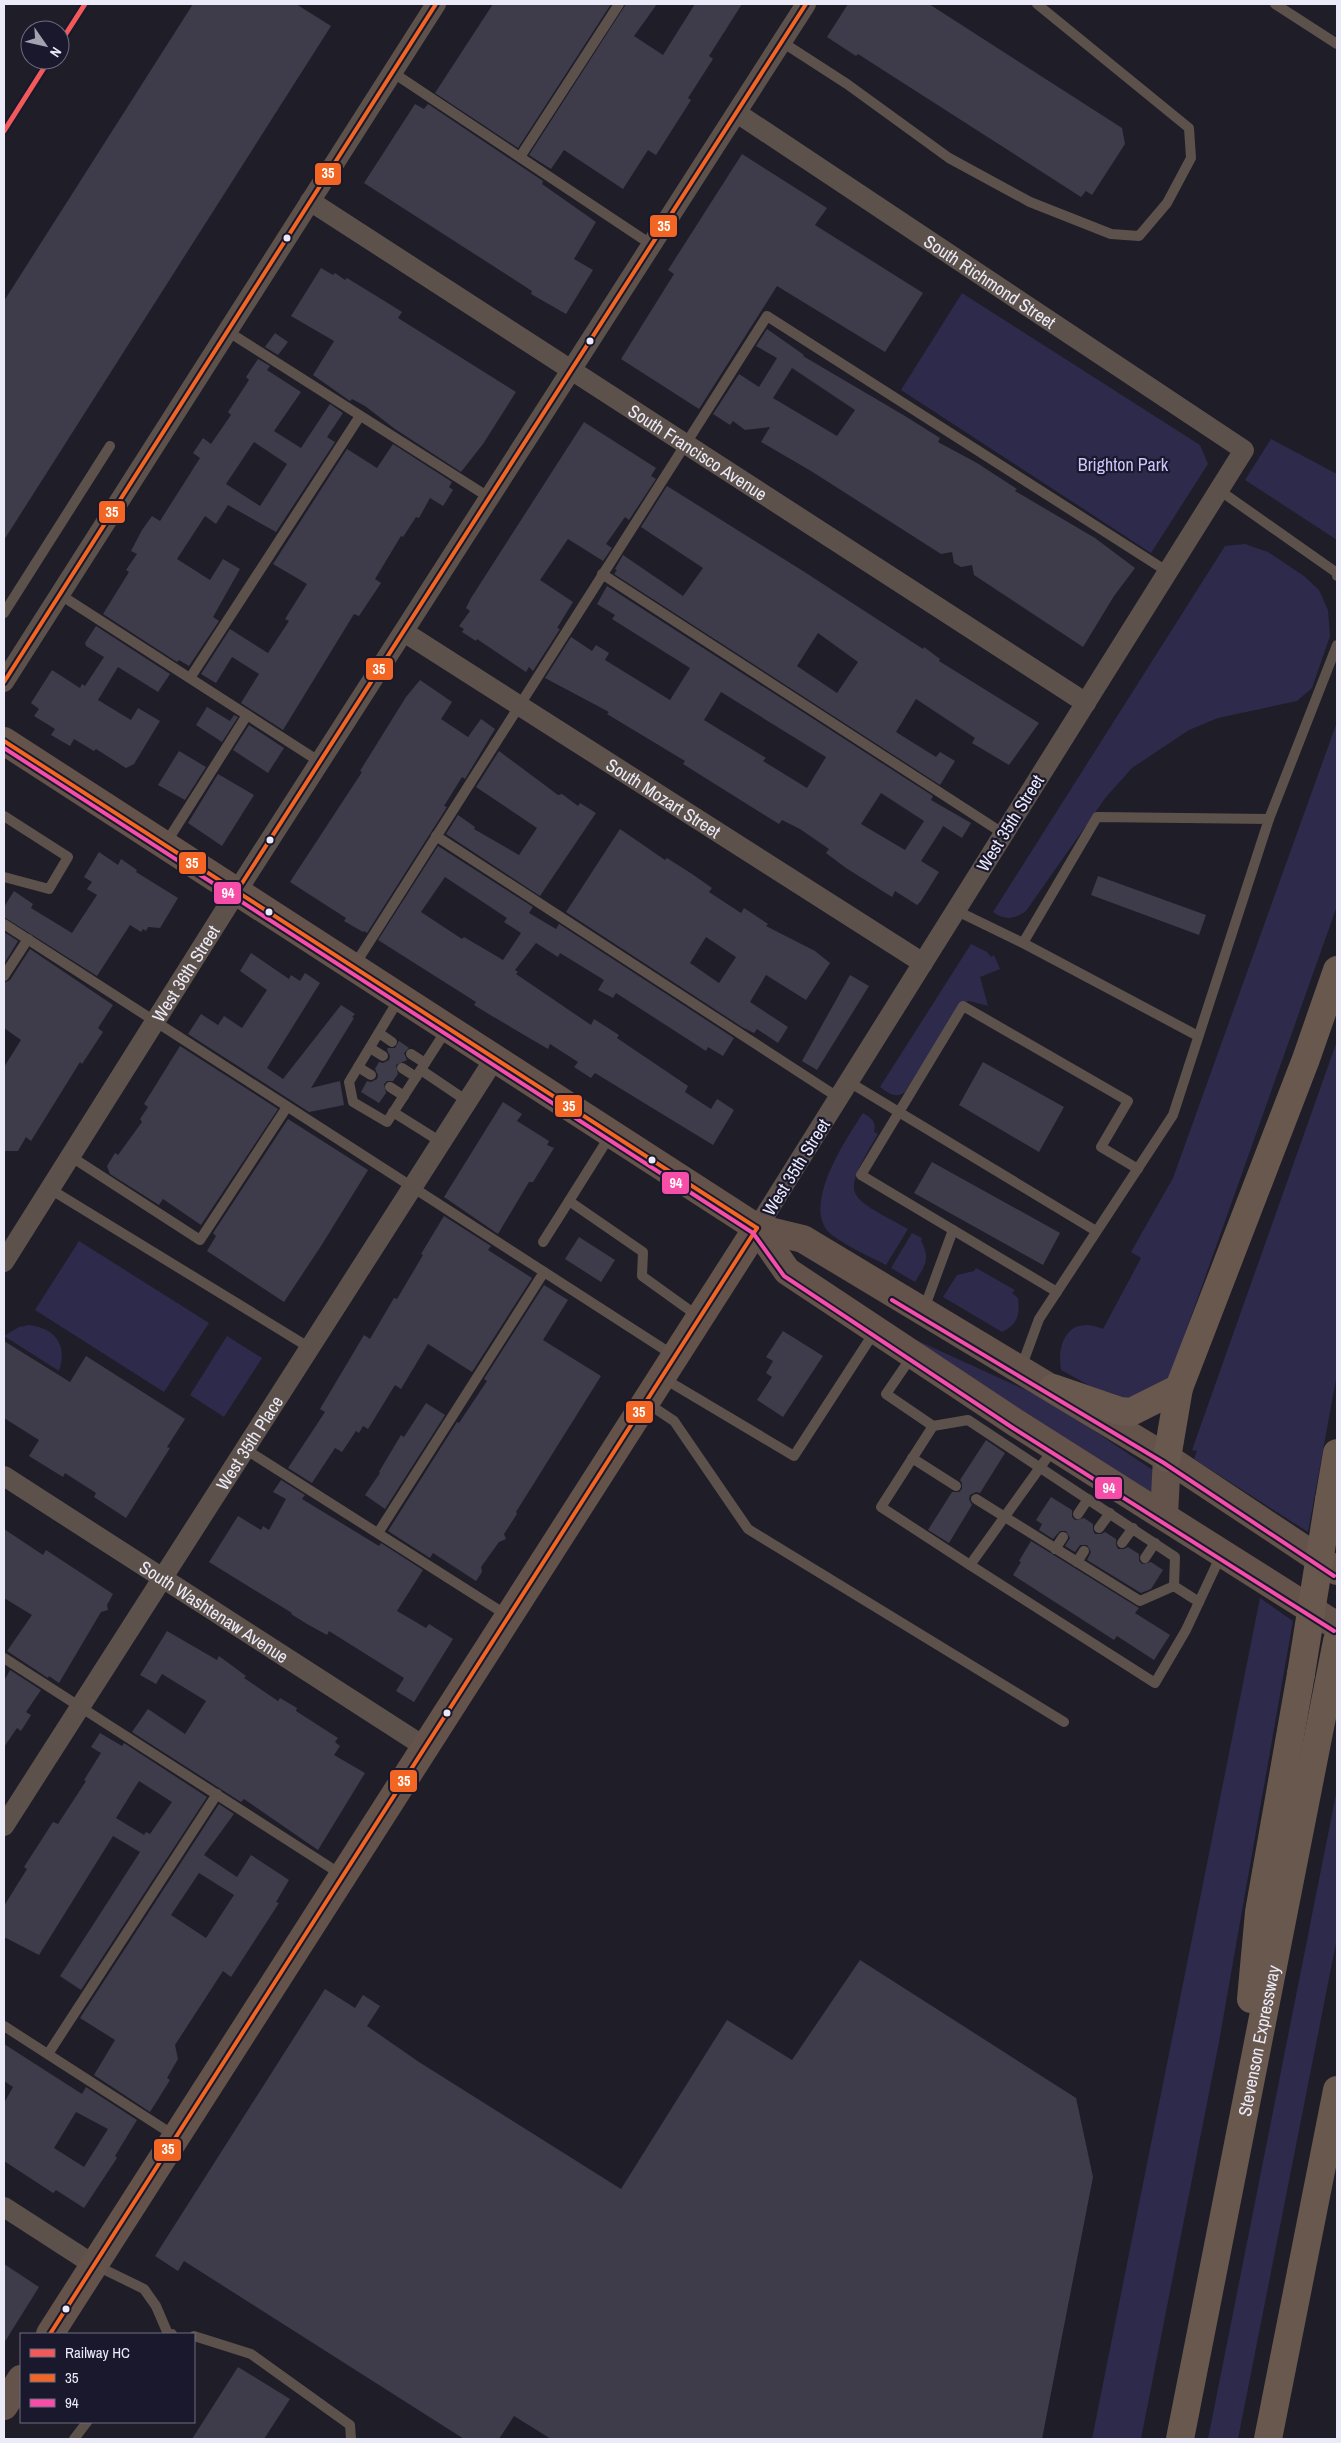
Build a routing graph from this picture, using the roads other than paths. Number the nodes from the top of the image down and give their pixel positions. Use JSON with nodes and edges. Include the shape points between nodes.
{"nodes":[{"id":1,"x":436,"y":4,"type":"edge"},
{"id":2,"x":619,"y":4,"type":"edge"},
{"id":3,"x":806,"y":4,"type":"edge"},
{"id":4,"x":1037,"y":4,"type":"edge"},
{"id":5,"x":1275,"y":4,"type":"edge"},
{"id":6,"x":782,"y":42,"type":"junction"},
{"id":7,"x":1337,"y":44,"type":"edge"},
{"id":8,"x":392,"y":72,"type":"junction"},
{"id":9,"x":736,"y":112,"type":"junction"},
{"id":10,"x":520,"y":157,"type":"junction"},
{"id":11,"x":310,"y":201,"type":"junction"},
{"id":12,"x":652,"y":244,"type":"junction"},
{"id":13,"x":227,"y":331,"type":"junction"},
{"id":14,"x":572,"y":370,"type":"junction"},
{"id":15,"x":360,"y":416,"type":"junction"},
{"id":16,"x":685,"y":444,"type":"junction"},
{"id":17,"x":110,"y":446,"type":"dead end"},
{"id":18,"x":1244,"y":450,"type":"joint"},
{"id":19,"x":1219,"y":490,"type":"junction"},
{"id":20,"x":490,"y":498,"type":"junction"},
{"id":21,"x":1168,"y":572,"type":"junction"},
{"id":22,"x":602,"y":574,"type":"junction"},
{"id":23,"x":1337,"y":576,"type":"edge"},
{"id":24,"x":60,"y":594,"type":"junction"},
{"id":25,"x":4,"y":614,"type":"edge"},
{"id":26,"x":404,"y":632,"type":"junction"},
{"id":27,"x":1337,"y":644,"type":"edge"},
{"id":28,"x":5,"y":676,"type":"edge"},
{"id":29,"x":190,"y":678,"type":"junction"},
{"id":30,"x":1086,"y":703,"type":"junction"},
{"id":31,"x":518,"y":705,"type":"junction"},
{"id":32,"x":247,"y":715,"type":"junction"},
{"id":33,"x":4,"y":741,"type":"edge"},
{"id":34,"x":320,"y":762,"type":"junction"},
{"id":35,"x":4,"y":816,"type":"edge"},
{"id":36,"x":1269,"y":819,"type":"junction"},
{"id":37,"x":1004,"y":834,"type":"junction"},
{"id":38,"x":436,"y":836,"type":"junction"},
{"id":39,"x":165,"y":845,"type":"junction"},
{"id":40,"x":4,"y":876,"type":"edge"},
{"id":41,"x":237,"y":892,"type":"junction"},
{"id":42,"x":955,"y":910,"type":"junction"},
{"id":43,"x":4,"y":924,"type":"edge"},
{"id":44,"x":28,"y":939,"type":"junction"},
{"id":45,"x":1023,"y":943,"type":"junction"},
{"id":46,"x":923,"y":963,"type":"junction"},
{"id":47,"x":353,"y":967,"type":"junction"},
{"id":48,"x":1337,"y":970,"type":"edge"},
{"id":49,"x":4,"y":976,"type":"edge"},
{"id":50,"x":400,"y":997,"type":"junction"},
{"id":51,"x":156,"y":1022,"type":"junction"},
{"id":52,"x":448,"y":1028,"type":"junction"},
{"id":53,"x":379,"y":1033,"type":"junction"},
{"id":54,"x":1198,"y":1036,"type":"junction"},
{"id":55,"x":392,"y":1042,"type":"dead end"},
{"id":56,"x":370,"y":1048,"type":"junction"},
{"id":57,"x":411,"y":1054,"type":"dead end"},
{"id":58,"x":383,"y":1056,"type":"dead end"},
{"id":59,"x":495,"y":1058,"type":"junction"},
{"id":60,"x":358,"y":1067,"type":"junction"},
{"id":61,"x":402,"y":1068,"type":"dead end"},
{"id":62,"x":421,"y":1070,"type":"junction"},
{"id":63,"x":371,"y":1075,"type":"dead end"},
{"id":64,"x":390,"y":1087,"type":"dead end"},
{"id":65,"x":844,"y":1090,"type":"junction"},
{"id":66,"x":404,"y":1096,"type":"junction"},
{"id":67,"x":467,"y":1101,"type":"junction"},
{"id":68,"x":287,"y":1107,"type":"junction"},
{"id":69,"x":394,"y":1112,"type":"junction"},
{"id":70,"x":899,"y":1113,"type":"junction"},
{"id":71,"x":611,"y":1134,"type":"junction"},
{"id":72,"x":442,"y":1142,"type":"junction"},
{"id":73,"x":70,"y":1156,"type":"junction"},
{"id":74,"x":1138,"y":1169,"type":"junction"},
{"id":75,"x":412,"y":1187,"type":"junction"},
{"id":76,"x":50,"y":1189,"type":"junction"},
{"id":77,"x":569,"y":1201,"type":"junction"},
{"id":78,"x":757,"y":1228,"type":"junction"},
{"id":79,"x":953,"y":1230,"type":"junction"},
{"id":80,"x":1096,"y":1232,"type":"junction"},
{"id":81,"x":543,"y":1242,"type":"dead end"},
{"id":82,"x":4,"y":1262,"type":"edge"},
{"id":83,"x":544,"y":1272,"type":"junction"},
{"id":84,"x":1057,"y":1292,"type":"junction"},
{"id":85,"x":923,"y":1311,"type":"junction"},
{"id":86,"x":700,"y":1317,"type":"junction"},
{"id":87,"x":875,"y":1331,"type":"junction"},
{"id":88,"x":310,"y":1348,"type":"junction"},
{"id":89,"x":913,"y":1355,"type":"junction"},
{"id":90,"x":669,"y":1367,"type":"junction"},
{"id":91,"x":1021,"y":1369,"type":"junction"},
{"id":92,"x":1052,"y":1388,"type":"junction"},
{"id":93,"x":1179,"y":1388,"type":"junction"},
{"id":94,"x":646,"y":1402,"type":"junction"},
{"id":95,"x":933,"y":1426,"type":"junction"},
{"id":96,"x":245,"y":1449,"type":"junction"},
{"id":97,"x":1337,"y":1453,"type":"edge"},
{"id":98,"x":912,"y":1458,"type":"junction"},
{"id":99,"x":1048,"y":1458,"type":"junction"},
{"id":100,"x":1168,"y":1458,"type":"junction"},
{"id":101,"x":4,"y":1476,"type":"edge"},
{"id":102,"x":956,"y":1486,"type":"dead end"},
{"id":103,"x":976,"y":1499,"type":"dead end"},
{"id":104,"x":1088,"y":1499,"type":"junction"},
{"id":105,"x":1110,"y":1513,"type":"junction"},
{"id":106,"x":1078,"y":1514,"type":"dead end"},
{"id":107,"x":1164,"y":1515,"type":"junction"},
{"id":108,"x":1004,"y":1517,"type":"junction"},
{"id":109,"x":1100,"y":1528,"type":"dead end"},
{"id":110,"x":1133,"y":1528,"type":"junction"},
{"id":111,"x":378,"y":1533,"type":"junction"},
{"id":112,"x":1062,"y":1537,"type":"dead end"},
{"id":113,"x":1122,"y":1543,"type":"dead end"},
{"id":114,"x":1155,"y":1543,"type":"junction"},
{"id":115,"x":1055,"y":1549,"type":"junction"},
{"id":116,"x":1084,"y":1552,"type":"dead end"},
{"id":117,"x":1222,"y":1552,"type":"junction"},
{"id":118,"x":1145,"y":1558,"type":"dead end"},
{"id":119,"x":1077,"y":1562,"type":"junction"},
{"id":120,"x":970,"y":1564,"type":"junction"},
{"id":121,"x":1106,"y":1566,"type":"dead end"},
{"id":122,"x":1337,"y":1571,"type":"edge"},
{"id":123,"x":1100,"y":1576,"type":"junction"},
{"id":124,"x":162,"y":1578,"type":"junction"},
{"id":125,"x":1130,"y":1581,"type":"dead end"},
{"id":126,"x":1174,"y":1586,"type":"junction"},
{"id":127,"x":1123,"y":1590,"type":"junction"},
{"id":128,"x":1199,"y":1602,"type":"junction"},
{"id":129,"x":509,"y":1617,"type":"junction"},
{"id":130,"x":1337,"y":1626,"type":"edge"},
{"id":131,"x":1337,"y":1641,"type":"edge"},
{"id":132,"x":4,"y":1658,"type":"edge"},
{"id":133,"x":80,"y":1706,"type":"junction"},
{"id":134,"x":1064,"y":1722,"type":"dead end"},
{"id":135,"x":425,"y":1747,"type":"junction"},
{"id":136,"x":217,"y":1794,"type":"junction"},
{"id":137,"x":4,"y":1826,"type":"edge"},
{"id":138,"x":343,"y":1876,"type":"junction"},
{"id":139,"x":4,"y":2026,"type":"edge"},
{"id":140,"x":48,"y":2054,"type":"junction"},
{"id":141,"x":1337,"y":2090,"type":"edge"},
{"id":142,"x":176,"y":2136,"type":"junction"},
{"id":143,"x":1236,"y":2150,"type":"junction"},
{"id":144,"x":4,"y":2207,"type":"edge"},
{"id":145,"x":94,"y":2265,"type":"junction"},
{"id":146,"x":51,"y":2333,"type":"edge"},
{"id":147,"x":169,"y":2333,"type":"edge"},
{"id":148,"x":195,"y":2336,"type":"edge"},
{"id":149,"x":86,"y":2423,"type":"edge"},
{"id":150,"x":74,"y":2439,"type":"edge"},
{"id":151,"x":351,"y":2439,"type":"edge"},
{"id":152,"x":1180,"y":2439,"type":"edge"},
{"id":153,"x":1268,"y":2439,"type":"edge"}],
"edges":[{"from":1,"to":8,"type":"street"},
{"from":2,"to":10,"type":"lane"},
{"from":3,"to":6,"type":"street","name":"West 36th Street"},
{"from":4,"to":6,"type":"lane","via":[[1189,128],[1191,158],[1167,203],[1139,236],[1111,234],[1030,202],[949,158],[847,84]]},
{"from":5,"to":7,"type":"lane"},
{"from":6,"to":9,"type":"street","name":"West 36th Street"},
{"from":8,"to":10,"type":"lane"},
{"from":8,"to":11,"type":"street"},
{"from":9,"to":12,"type":"street","name":"West 36th Street"},
{"from":9,"to":18,"type":"street","name":"South Richmond Street"},
{"from":10,"to":12,"type":"lane"},
{"from":11,"to":13,"type":"street"},
{"from":11,"to":14,"type":"street","name":"South Francisco Avenue"},
{"from":12,"to":14,"type":"street","name":"West 36th Street"},
{"from":13,"to":15,"type":"lane"},
{"from":13,"to":24,"type":"street"},
{"from":14,"to":16,"type":"street","name":"South Francisco Avenue"},
{"from":14,"to":20,"type":"street","name":"West 36th Street"},
{"from":15,"to":20,"type":"lane"},
{"from":15,"to":29,"type":"lane"},
{"from":16,"to":21,"type":"lane","via":[[767,316]]},
{"from":16,"to":22,"type":"lane"},
{"from":16,"to":30,"type":"street","name":"South Francisco Avenue"},
{"from":17,"to":25,"type":"lane"},
{"from":18,"to":19,"type":"street","name":"West 35th Street"},
{"from":19,"to":21,"type":"street","name":"West 35th Street"},
{"from":19,"to":23,"type":"lane"},
{"from":20,"to":26,"type":"street","name":"West 36th Street"},
{"from":21,"to":30,"type":"street","name":"West 35th Street"},
{"from":22,"to":31,"type":"lane"},
{"from":22,"to":37,"type":"lane"},
{"from":24,"to":28,"type":"street"},
{"from":24,"to":29,"type":"lane"},
{"from":26,"to":31,"type":"street","name":"South Mozart Street"},
{"from":26,"to":34,"type":"street","name":"West 36th Street"},
{"from":27,"to":36,"type":"lane"},
{"from":29,"to":32,"type":"lane"},
{"from":30,"to":37,"type":"street","name":"West 35th Street"},
{"from":31,"to":38,"type":"lane"},
{"from":31,"to":46,"type":"street","name":"South Mozart Street"},
{"from":32,"to":34,"type":"lane"},
{"from":32,"to":39,"type":"lane"},
{"from":33,"to":39,"type":"main road"},
{"from":34,"to":41,"type":"street","name":"West 36th Street"},
{"from":35,"to":40,"type":"lane","via":[[68,857],[49,889]]},
{"from":36,"to":45,"type":"lane","via":[[1097,817]]},
{"from":36,"to":54,"type":"lane"},
{"from":37,"to":42,"type":"street","name":"West 35th Street"},
{"from":38,"to":47,"type":"lane"},
{"from":38,"to":65,"type":"lane"},
{"from":39,"to":41,"type":"main road"},
{"from":41,"to":47,"type":"main road"},
{"from":41,"to":51,"type":"street","name":"West 36th Street"},
{"from":42,"to":45,"type":"lane"},
{"from":42,"to":46,"type":"street","name":"West 35th Street"},
{"from":43,"to":44,"type":"lane"},
{"from":44,"to":49,"type":"lane"},
{"from":44,"to":51,"type":"lane"},
{"from":45,"to":54,"type":"lane"},
{"from":46,"to":65,"type":"street","name":"West 35th Street"},
{"from":47,"to":50,"type":"main road"},
{"from":48,"to":93,"type":"highway"},
{"from":50,"to":52,"type":"main road"},
{"from":50,"to":53,"type":"lane"},
{"from":51,"to":68,"type":"lane"},
{"from":51,"to":73,"type":"street","name":"West 36th Street"},
{"from":52,"to":59,"type":"main road"},
{"from":52,"to":62,"type":"lane"},
{"from":53,"to":55,"type":"lane"},
{"from":53,"to":56,"type":"lane"},
{"from":54,"to":74,"type":"lane","via":[[1173,1115]]},
{"from":56,"to":58,"type":"lane"},
{"from":56,"to":60,"type":"lane"},
{"from":57,"to":62,"type":"lane"},
{"from":59,"to":67,"type":"street","name":"West 35th Place"},
{"from":59,"to":71,"type":"main road"},
{"from":60,"to":63,"type":"lane"},
{"from":60,"to":69,"type":"lane","via":[[349,1082],[353,1102],[387,1122]]},
{"from":61,"to":62,"type":"lane"},
{"from":62,"to":66,"type":"lane"},
{"from":62,"to":67,"type":"lane"},
{"from":64,"to":66,"type":"lane"},
{"from":65,"to":70,"type":"lane"},
{"from":65,"to":78,"type":"street","name":"West 35th Street"},
{"from":66,"to":69,"type":"lane"},
{"from":67,"to":72,"type":"street","name":"West 35th Place"},
{"from":68,"to":73,"type":"lane","via":[[200,1240]]},
{"from":68,"to":75,"type":"lane"},
{"from":69,"to":72,"type":"lane"},
{"from":70,"to":74,"type":"lane","via":[[963,1006],[1128,1101],[1101,1148]]},
{"from":70,"to":79,"type":"lane","via":[[861,1175]]},
{"from":70,"to":80,"type":"lane"},
{"from":71,"to":77,"type":"lane"},
{"from":71,"to":78,"type":"main road"},
{"from":72,"to":75,"type":"street","name":"West 35th Place"},
{"from":73,"to":76,"type":"street","name":"West 36th Street"},
{"from":74,"to":80,"type":"lane"},
{"from":75,"to":83,"type":"lane"},
{"from":75,"to":88,"type":"street","name":"West 35th Place"},
{"from":76,"to":82,"type":"street","name":"West 36th Street"},
{"from":76,"to":88,"type":"lane"},
{"from":77,"to":81,"type":"lane"},
{"from":77,"to":86,"type":"lane","via":[[643,1252],[642,1276]]},
{"from":78,"to":85,"type":"main road","via":[[803,1240]]},
{"from":78,"to":86,"type":"main road","name":"West 35th Street"},
{"from":78,"to":87,"type":"main road","via":[[787,1271]]},
{"from":79,"to":84,"type":"lane"},
{"from":79,"to":85,"type":"lane"},
{"from":80,"to":84,"type":"lane"},
{"from":83,"to":90,"type":"lane"},
{"from":83,"to":111,"type":"lane"},
{"from":84,"to":91,"type":"lane","via":[[1040,1319]]},
{"from":85,"to":91,"type":"main road"},
{"from":86,"to":90,"type":"main road","name":"West 35th Street"},
{"from":87,"to":89,"type":"main road"},
{"from":87,"to":90,"type":"lane","via":[[794,1456]]},
{"from":88,"to":96,"type":"street","name":"West 35th Place"},
{"from":89,"to":95,"type":"lane","via":[[886,1394]]},
{"from":89,"to":99,"type":"main road"},
{"from":90,"to":94,"type":"main road","name":"West 35th Street"},
{"from":91,"to":92,"type":"main road"},
{"from":92,"to":93,"type":"highway","via":[[1131,1412]]},
{"from":92,"to":100,"type":"main road"},
{"from":93,"to":100,"type":"highway"},
{"from":94,"to":129,"type":"main road","name":"West 35th Street"},
{"from":94,"to":134,"type":"lane","via":[[674,1421],[748,1529]]},
{"from":95,"to":98,"type":"lane"},
{"from":95,"to":99,"type":"lane","via":[[968,1420]]},
{"from":96,"to":111,"type":"lane"},
{"from":96,"to":124,"type":"street","name":"West 35th Place"},
{"from":97,"to":143,"type":"highway","bridge":true,"via":[[1259,1912]]},
{"from":98,"to":102,"type":"lane"},
{"from":98,"to":120,"type":"lane","via":[[881,1506]]},
{"from":99,"to":104,"type":"lane"},
{"from":99,"to":107,"type":"main road"},
{"from":99,"to":108,"type":"lane"},
{"from":100,"to":107,"type":"main road"},
{"from":100,"to":122,"type":"main road"},
{"from":101,"to":124,"type":"street","name":"South Washtenaw Avenue"},
{"from":103,"to":108,"type":"lane"},
{"from":104,"to":105,"type":"lane"},
{"from":104,"to":106,"type":"lane"},
{"from":105,"to":109,"type":"lane"},
{"from":105,"to":110,"type":"lane"},
{"from":107,"to":117,"type":"main road"},
{"from":108,"to":115,"type":"lane"},
{"from":108,"to":120,"type":"lane"},
{"from":110,"to":113,"type":"lane"},
{"from":110,"to":114,"type":"lane"},
{"from":111,"to":129,"type":"lane"},
{"from":112,"to":115,"type":"lane"},
{"from":114,"to":118,"type":"lane"},
{"from":114,"to":126,"type":"lane","via":[[1175,1556]]},
{"from":115,"to":119,"type":"lane"},
{"from":116,"to":119,"type":"lane"},
{"from":117,"to":128,"type":"lane"},
{"from":117,"to":130,"type":"main road"},
{"from":119,"to":123,"type":"lane"},
{"from":120,"to":128,"type":"lane","via":[[1155,1683]]},
{"from":121,"to":123,"type":"lane"},
{"from":123,"to":127,"type":"lane"},
{"from":124,"to":133,"type":"street","name":"West 35th Place"},
{"from":124,"to":135,"type":"street","name":"South Washtenaw Avenue"},
{"from":125,"to":127,"type":"lane"},
{"from":126,"to":127,"type":"lane","via":[[1140,1601]]},
{"from":126,"to":128,"type":"lane"},
{"from":129,"to":135,"type":"main road","name":"West 35th Street"},
{"from":131,"to":143,"type":"highway","name":"Stevenson Expressway"},
{"from":132,"to":133,"type":"lane"},
{"from":133,"to":136,"type":"lane"},
{"from":133,"to":137,"type":"street","name":"West 35th Place"},
{"from":135,"to":138,"type":"main road","name":"West 35th Street"},
{"from":136,"to":138,"type":"lane"},
{"from":136,"to":140,"type":"lane"},
{"from":138,"to":142,"type":"main road","name":"West 35th Street"},
{"from":139,"to":140,"type":"lane"},
{"from":140,"to":142,"type":"lane"},
{"from":141,"to":153,"type":"highway"},
{"from":142,"to":145,"type":"main road","name":"West 35th Street"},
{"from":143,"to":152,"type":"highway","name":"Stevenson Expressway"},
{"from":144,"to":145,"type":"street"},
{"from":145,"to":146,"type":"main road","name":"West 35th Street"},
{"from":145,"to":147,"type":"lane","via":[[144,2289]]},
{"from":148,"to":151,"type":"lane","via":[[251,2354],[350,2425]]},
{"from":149,"to":150,"type":"lane"}]}
